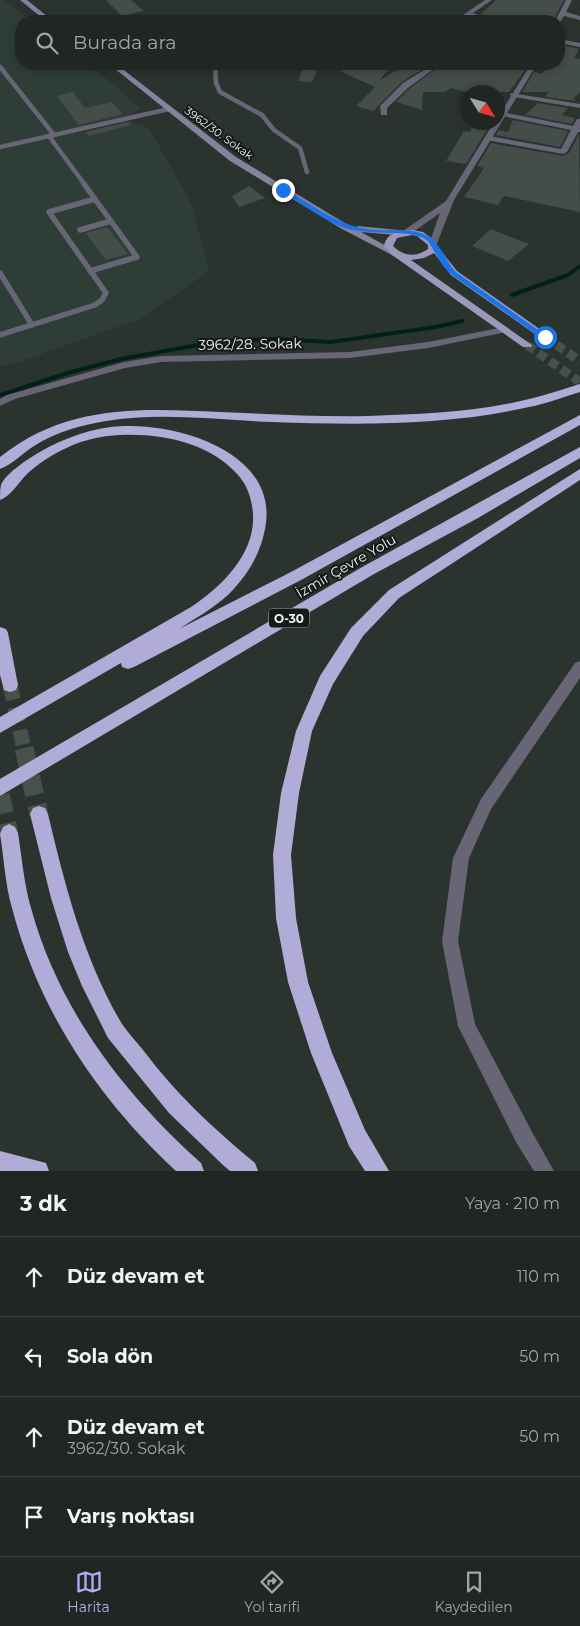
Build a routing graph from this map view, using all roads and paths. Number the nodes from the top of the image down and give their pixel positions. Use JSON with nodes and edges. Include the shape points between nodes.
{"nodes":[{"id":1,"x":23,"y":0,"type":"edge"},
{"id":2,"x":489,"y":0,"type":"edge"},
{"id":3,"x":569,"y":0,"type":"edge"},
{"id":4,"x":561,"y":13,"type":"joint"},
{"id":5,"x":468,"y":14,"type":"joint"},
{"id":6,"x":42,"y":15,"type":"edge"},
{"id":7,"x":471,"y":15,"type":"edge"},
{"id":8,"x":580,"y":18,"type":"edge"},
{"id":9,"x":565,"y":42,"type":"edge"},
{"id":10,"x":580,"y":45,"type":"edge"},
{"id":11,"x":0,"y":67,"type":"edge"},
{"id":12,"x":120,"y":70,"type":"edge"},
{"id":13,"x":216,"y":70,"type":"edge"},
{"id":14,"x":429,"y":70,"type":"edge"},
{"id":15,"x":530,"y":70,"type":"edge"},
{"id":16,"x":514,"y":95,"type":"junction"},
{"id":17,"x":580,"y":105,"type":"edge"},
{"id":18,"x":169,"y":109,"type":"junction"},
{"id":19,"x":384,"y":113,"type":"dead end"},
{"id":20,"x":505,"y":114,"type":"joint"},
{"id":21,"x":580,"y":121,"type":"edge"},
{"id":22,"x":494,"y":130,"type":"edge"},
{"id":23,"x":578,"y":130,"type":"edge"},
{"id":24,"x":51,"y":136,"type":"junction"},
{"id":25,"x":489,"y":138,"type":"junction"},
{"id":26,"x":0,"y":148,"type":"edge"},
{"id":27,"x":308,"y":172,"type":"dead end"},
{"id":28,"x":95,"y":199,"type":"junction"},
{"id":29,"x":450,"y":200,"type":"junction"},
{"id":30,"x":111,"y":221,"type":"junction"},
{"id":31,"x":346,"y":226,"type":"junction"},
{"id":32,"x":80,"y":230,"type":"dead end"},
{"id":33,"x":406,"y":233,"type":"junction"},
{"id":34,"x":433,"y":244,"type":"junction"},
{"id":35,"x":394,"y":253,"type":"junction"},
{"id":36,"x":90,"y":271,"type":"junction"},
{"id":37,"x":0,"y":273,"type":"edge"},
{"id":38,"x":32,"y":325,"type":"junction"},
{"id":39,"x":504,"y":330,"type":"junction"},
{"id":40,"x":0,"y":335,"type":"edge"},
{"id":41,"x":545,"y":337,"type":"tunnel mouth"},
{"id":42,"x":527,"y":345,"type":"tunnel mouth"},
{"id":43,"x":580,"y":388,"type":"edge"},
{"id":44,"x":0,"y":403,"type":"edge"},
{"id":45,"x":580,"y":419,"type":"edge"},
{"id":46,"x":580,"y":452,"type":"edge"},
{"id":47,"x":0,"y":464,"type":"edge"},
{"id":48,"x":580,"y":474,"type":"edge"},
{"id":49,"x":0,"y":495,"type":"edge"},
{"id":50,"x":0,"y":633,"type":"edge"},
{"id":51,"x":580,"y":667,"type":"edge"},
{"id":52,"x":10,"y":685,"type":"tunnel mouth"},
{"id":53,"x":0,"y":726,"type":"edge"},
{"id":54,"x":0,"y":788,"type":"edge"},
{"id":55,"x":39,"y":814,"type":"tunnel mouth"},
{"id":56,"x":9,"y":833,"type":"tunnel mouth"},
{"id":57,"x":0,"y":1162,"type":"edge"},
{"id":58,"x":38,"y":1171,"type":"edge"},
{"id":59,"x":193,"y":1171,"type":"edge"},
{"id":60,"x":247,"y":1171,"type":"edge"},
{"id":61,"x":378,"y":1171,"type":"edge"},
{"id":62,"x":544,"y":1171,"type":"edge"}],
"edges":[{"from":1,"to":6,"type":"main road"},
{"from":2,"to":5,"type":"street"},
{"from":3,"to":4,"type":"street"},
{"from":4,"to":8,"type":"street"},
{"from":5,"to":7,"type":"street"},
{"from":9,"to":10,"type":"street"},
{"from":11,"to":24,"type":"lane"},
{"from":12,"to":18,"type":"main road","name":"3962/30. Sokak"},
{"from":13,"to":27,"type":"lane","via":[[220,92],[262,115],[274,130],[300,148]]},
{"from":14,"to":19,"type":"street","via":[[406,85],[383,108]]},
{"from":15,"to":16,"type":"street"},
{"from":16,"to":17,"type":"street"},
{"from":16,"to":20,"type":"street"},
{"from":18,"to":24,"type":"lane"},
{"from":18,"to":31,"type":"main road","name":"3962/30. Sokak","via":[[233,159]]},
{"from":20,"to":23,"type":"street"},
{"from":21,"to":23,"type":"street"},
{"from":22,"to":25,"type":"street"},
{"from":23,"to":25,"type":"street","via":[[563,152]]},
{"from":24,"to":26,"type":"lane"},
{"from":24,"to":28,"type":"lane"},
{"from":25,"to":29,"type":"street"},
{"from":28,"to":30,"type":"lane"},
{"from":28,"to":36,"type":"lane","via":[[49,212]]},
{"from":29,"to":33,"type":"street"},
{"from":29,"to":34,"type":"street"},
{"from":30,"to":32,"type":"lane"},
{"from":30,"to":36,"type":"lane","via":[[137,257]]},
{"from":31,"to":33,"type":"main road","via":[[369,232]]},
{"from":31,"to":35,"type":"main road","name":"3962/30. Sokak"},
{"from":33,"to":34,"type":"main road","via":[[421,234]]},
{"from":33,"to":35,"type":"main road","via":[[390,239],[388,246]]},
{"from":34,"to":35,"type":"main road","via":[[429,253],[420,257]]},
{"from":34,"to":41,"type":"main road","via":[[454,273]]},
{"from":35,"to":39,"type":"main road"},
{"from":36,"to":38,"type":"lane","via":[[106,294],[102,300],[88,308]]},
{"from":37,"to":38,"type":"lane"},
{"from":38,"to":40,"type":"lane"},
{"from":39,"to":42,"type":"main road"},
{"from":39,"to":44,"type":"street","name":"3962/28. Sokak","via":[[428,345],[350,355],[161,360],[124,365],[11,397]]},
{"from":43,"to":47,"type":"highway","via":[[490,410],[397,419],[145,412],[113,415],[51,431]]},
{"from":45,"to":53,"type":"highway","name":"İzmir Çevre Yolu","number":"O-30","via":[[296,576]]},
{"from":46,"to":54,"type":"highway","name":"İzmir Çevre Yolu","number":"O-30","via":[[369,570]]},
{"from":48,"to":61,"type":"highway","via":[[394,594],[357,632],[326,681],[304,732],[290,792],[282,855],[286,918],[298,982],[322,1053],[357,1138]]},
{"from":49,"to":53,"type":"highway","via":[[22,470],[56,448],[88,436],[124,430],[155,432],[204,444],[237,465],[254,488],[261,512],[252,552],[223,592]]},
{"from":50,"to":52,"type":"highway"},
{"from":51,"to":62,"type":"street","via":[[486,804],[461,858],[450,941],[467,1026]]},
{"from":55,"to":60,"type":"highway","via":[[56,888],[84,966],[116,1032],[167,1098]]},
{"from":56,"to":59,"type":"highway","via":[[21,908],[60,1006],[114,1092],[160,1143]]},
{"from":57,"to":58,"type":"highway"}]}
